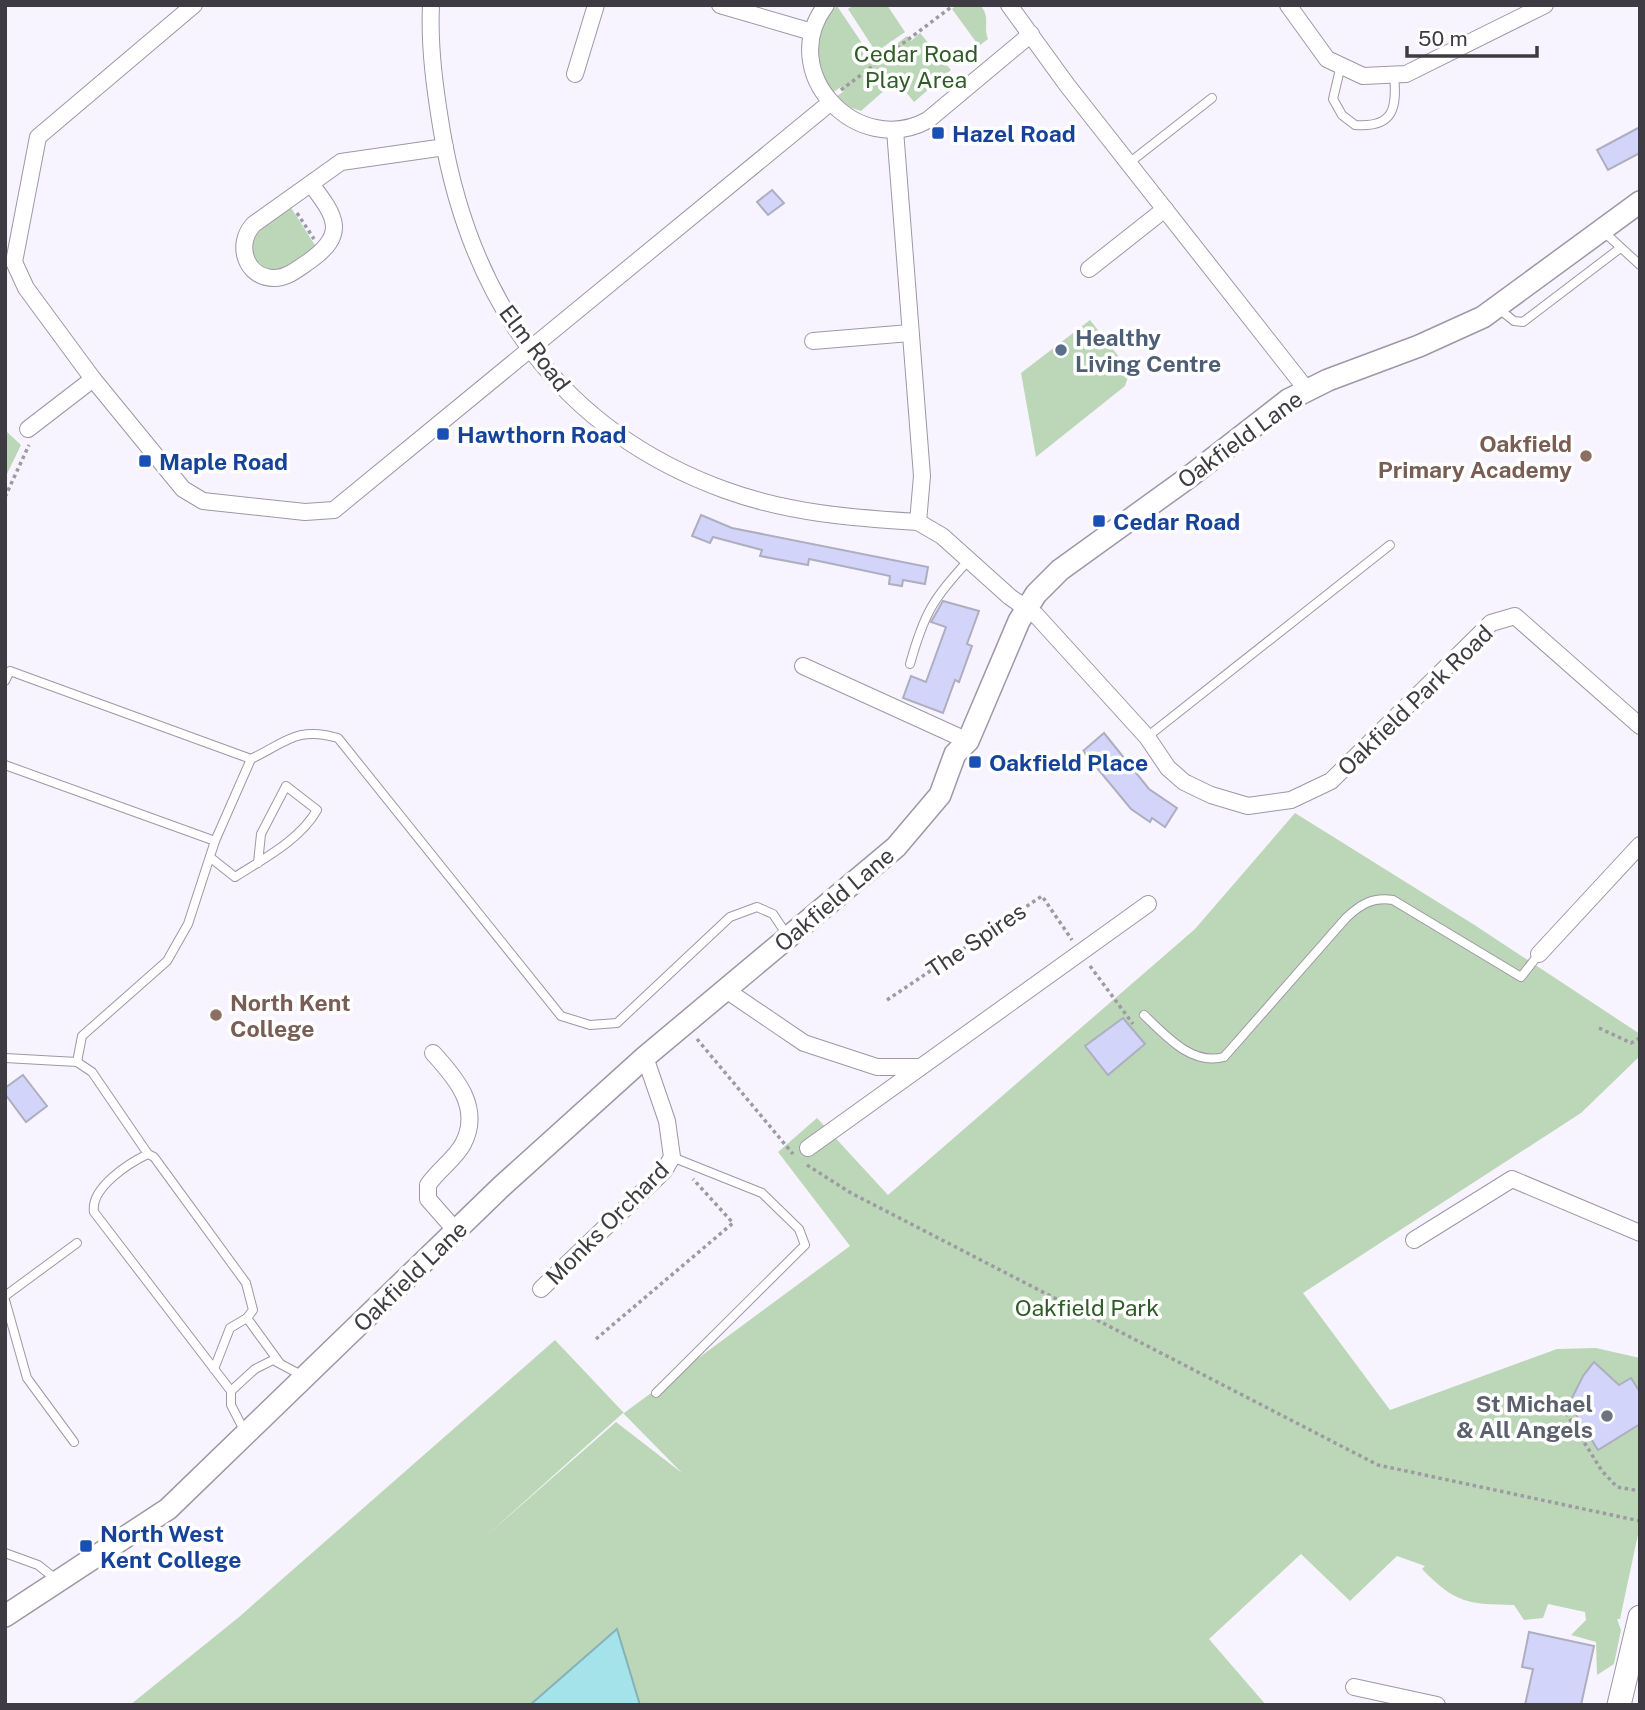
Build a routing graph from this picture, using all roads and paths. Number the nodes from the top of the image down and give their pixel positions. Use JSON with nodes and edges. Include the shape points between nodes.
{"nodes":[{"id":1,"x":194,"y":5,"type":"edge"},
{"id":2,"x":431,"y":5,"type":"edge"},
{"id":3,"x":596,"y":5,"type":"edge"},
{"id":4,"x":720,"y":5,"type":"edge"},
{"id":5,"x":826,"y":5,"type":"edge"},
{"id":6,"x":954,"y":5,"type":"edge"},
{"id":7,"x":1009,"y":5,"type":"edge"},
{"id":8,"x":1288,"y":5,"type":"edge"},
{"id":9,"x":1545,"y":5,"type":"edge"},
{"id":10,"x":812,"y":32,"type":"junction"},
{"id":11,"x":1031,"y":34,"type":"junction"},
{"id":12,"x":1341,"y":65,"type":"junction"},
{"id":13,"x":575,"y":74,"type":"dead end"},
{"id":14,"x":1394,"y":74,"type":"junction"},
{"id":15,"x":1212,"y":98,"type":"dead end"},
{"id":16,"x":831,"y":102,"type":"junction"},
{"id":17,"x":894,"y":130,"type":"junction"},
{"id":18,"x":445,"y":147,"type":"junction"},
{"id":19,"x":1129,"y":163,"type":"junction"},
{"id":20,"x":311,"y":184,"type":"junction"},
{"id":21,"x":288,"y":200,"type":"junction"},
{"id":22,"x":1640,"y":202,"type":"edge"},
{"id":23,"x":1165,"y":209,"type":"junction"},
{"id":24,"x":1602,"y":230,"type":"junction"},
{"id":25,"x":1619,"y":249,"type":"junction"},
{"id":26,"x":322,"y":252,"type":"junction"},
{"id":27,"x":1640,"y":265,"type":"edge"},
{"id":28,"x":1089,"y":269,"type":"dead end"},
{"id":29,"x":1497,"y":307,"type":"junction"},
{"id":30,"x":910,"y":333,"type":"junction"},
{"id":31,"x":813,"y":341,"type":"dead end"},
{"id":32,"x":530,"y":347,"type":"junction"},
{"id":33,"x":93,"y":379,"type":"junction"},
{"id":34,"x":1307,"y":390,"type":"junction"},
{"id":35,"x":28,"y":429,"type":"joint"},
{"id":36,"x":5,"y":497,"type":"edge"},
{"id":37,"x":918,"y":522,"type":"junction"},
{"id":38,"x":1390,"y":545,"type":"dead end"},
{"id":39,"x":969,"y":560,"type":"junction"},
{"id":40,"x":1026,"y":608,"type":"junction"},
{"id":41,"x":909,"y":664,"type":"dead end"},
{"id":42,"x":803,"y":666,"type":"dead end"},
{"id":43,"x":5,"y":681,"type":"edge"},
{"id":44,"x":1640,"y":726,"type":"edge"},
{"id":45,"x":1147,"y":737,"type":"junction"},
{"id":46,"x":968,"y":741,"type":"junction"},
{"id":47,"x":251,"y":760,"type":"junction"},
{"id":48,"x":5,"y":765,"type":"edge"},
{"id":49,"x":215,"y":841,"type":"junction"},
{"id":50,"x":1640,"y":845,"type":"edge"},
{"id":51,"x":211,"y":858,"type":"junction"},
{"id":52,"x":258,"y":863,"type":"junction"},
{"id":53,"x":1148,"y":904,"type":"dead end"},
{"id":54,"x":788,"y":938,"type":"junction"},
{"id":55,"x":1080,"y":952,"type":"junction"},
{"id":56,"x":1539,"y":954,"type":"joint"},
{"id":57,"x":726,"y":990,"type":"junction"},
{"id":58,"x":887,"y":1000,"type":"dead end"},
{"id":59,"x":1144,"y":1016,"type":"dead end"},
{"id":60,"x":684,"y":1024,"type":"junction"},
{"id":61,"x":1133,"y":1024,"type":"dead end"},
{"id":62,"x":1599,"y":1028,"type":"dead end"},
{"id":63,"x":1640,"y":1038,"type":"edge"},
{"id":64,"x":433,"y":1053,"type":"dead end"},
{"id":65,"x":645,"y":1057,"type":"junction"},
{"id":66,"x":5,"y":1058,"type":"edge"},
{"id":67,"x":77,"y":1062,"type":"junction"},
{"id":68,"x":921,"y":1067,"type":"junction"},
{"id":69,"x":808,"y":1148,"type":"dead end"},
{"id":70,"x":148,"y":1154,"type":"junction"},
{"id":71,"x":672,"y":1157,"type":"junction"},
{"id":72,"x":457,"y":1232,"type":"junction"},
{"id":73,"x":1640,"y":1233,"type":"edge"},
{"id":74,"x":1414,"y":1240,"type":"dead end"},
{"id":75,"x":77,"y":1243,"type":"dead end"},
{"id":76,"x":541,"y":1289,"type":"dead end"},
{"id":77,"x":5,"y":1298,"type":"edge"},
{"id":78,"x":247,"y":1318,"type":"junction"},
{"id":79,"x":596,"y":1339,"type":"dead end"},
{"id":80,"x":279,"y":1362,"type":"junction"},
{"id":81,"x":214,"y":1369,"type":"junction"},
{"id":82,"x":305,"y":1377,"type":"junction"},
{"id":83,"x":231,"y":1391,"type":"junction"},
{"id":84,"x":656,"y":1393,"type":"dead end"},
{"id":85,"x":1566,"y":1413,"type":"dead end"},
{"id":86,"x":246,"y":1434,"type":"junction"},
{"id":87,"x":74,"y":1442,"type":"dead end"},
{"id":88,"x":1640,"y":1490,"type":"edge"},
{"id":89,"x":1640,"y":1521,"type":"edge"},
{"id":90,"x":5,"y":1553,"type":"edge"},
{"id":91,"x":59,"y":1582,"type":"junction"},
{"id":92,"x":5,"y":1616,"type":"edge"},
{"id":93,"x":1640,"y":1617,"type":"edge"},
{"id":94,"x":1354,"y":1687,"type":"dead end"},
{"id":95,"x":1437,"y":1705,"type":"edge"},
{"id":96,"x":1619,"y":1705,"type":"edge"}],
"edges":[{"from":1,"to":33,"type":"street","via":[[45,129],[34,147],[14,262],[26,288]]},
{"from":2,"to":18,"type":"street","name":"Elm Road","via":[[432,64]]},
{"from":3,"to":13,"type":"street"},
{"from":4,"to":10,"type":"street"},
{"from":5,"to":10,"type":"street"},
{"from":6,"to":16,"type":"path","via":[[838,92]]},
{"from":7,"to":11,"type":"street"},
{"from":8,"to":12,"type":"street","via":[[1327,59]]},
{"from":9,"to":14,"type":"street","via":[[1406,74]]},
{"from":10,"to":16,"type":"street","via":[[808,47],[811,65]]},
{"from":11,"to":17,"type":"street","via":[[928,120]]},
{"from":11,"to":19,"type":"street"},
{"from":12,"to":14,"type":"street","via":[[1363,76]]},
{"from":12,"to":14,"type":"lane","via":[[1334,99],[1342,115],[1355,125],[1380,123],[1392,113]]},
{"from":15,"to":19,"type":"lane"},
{"from":16,"to":17,"type":"street","via":[[854,122]]},
{"from":16,"to":32,"type":"street"},
{"from":17,"to":30,"type":"street"},
{"from":18,"to":20,"type":"street","via":[[348,160]]},
{"from":18,"to":32,"type":"street","name":"Elm Road","via":[[460,215],[476,256],[498,300]]},
{"from":19,"to":23,"type":"street"},
{"from":20,"to":21,"type":"street"},
{"from":20,"to":26,"type":"street","via":[[335,224]]},
{"from":21,"to":26,"type":"path"},
{"from":21,"to":26,"type":"street","via":[[248,232],[243,249],[248,265],[263,276],[282,277]]},
{"from":22,"to":24,"type":"street","name":"Oakfield Lane"},
{"from":23,"to":28,"type":"street"},
{"from":23,"to":34,"type":"street"},
{"from":24,"to":25,"type":"lane"},
{"from":24,"to":29,"type":"street","name":"Oakfield Lane"},
{"from":25,"to":27,"type":"lane"},
{"from":25,"to":29,"type":"lane","via":[[1523,321],[1514,321]]},
{"from":29,"to":34,"type":"street","name":"Oakfield Lane","via":[[1419,346]]},
{"from":30,"to":31,"type":"street"},
{"from":30,"to":37,"type":"street","via":[[923,489]]},
{"from":32,"to":33,"type":"street","via":[[334,510],[305,512],[203,501],[183,489]]},
{"from":32,"to":37,"type":"street","name":"Elm Road","via":[[564,389],[601,422],[695,478],[797,510]]},
{"from":33,"to":35,"type":"street"},
{"from":34,"to":40,"type":"street","name":"Oakfield Lane","via":[[1074,558]]},
{"from":35,"to":36,"type":"path","via":[[29,447]]},
{"from":37,"to":39,"type":"street","name":"Elm Road","via":[[940,534]]},
{"from":38,"to":45,"type":"lane"},
{"from":39,"to":40,"type":"street","name":"Elm Road"},
{"from":39,"to":41,"type":"lane","via":[[932,601]]},
{"from":40,"to":45,"type":"street","name":"Oakfield Park Road"},
{"from":40,"to":46,"type":"street","name":"Oakfield Lane"},
{"from":42,"to":46,"type":"street"},
{"from":43,"to":47,"type":"lane","via":[[10,671]]},
{"from":44,"to":45,"type":"street","name":"Oakfield Park Road","via":[[1515,616],[1490,623],[1331,782],[1291,800],[1248,806],[1196,790],[1168,768]]},
{"from":46,"to":54,"type":"street","name":"Oakfield Lane","via":[[955,754],[940,795],[896,846]]},
{"from":47,"to":49,"type":"lane"},
{"from":47,"to":54,"type":"lane","via":[[299,733],[338,738],[561,1016],[590,1025],[617,1023],[730,917],[757,907],[773,914]]},
{"from":48,"to":49,"type":"lane"},
{"from":49,"to":51,"type":"lane"},
{"from":50,"to":56,"type":"street"},
{"from":51,"to":52,"type":"lane","via":[[235,877]]},
{"from":51,"to":67,"type":"lane","via":[[188,924],[167,961],[82,1036]]},
{"from":52,"to":52,"type":"lane","via":[[311,821],[317,810],[286,786],[261,834]]},
{"from":53,"to":55,"type":"street"},
{"from":54,"to":57,"type":"street","name":"Oakfield Lane"},
{"from":55,"to":58,"type":"path","name":"The Spires","via":[[1042,896]]},
{"from":55,"to":61,"type":"path"},
{"from":55,"to":68,"type":"street"},
{"from":56,"to":59,"type":"lane","via":[[1521,977],[1393,900],[1378,898],[1360,905],[1346,918],[1224,1057],[1200,1058]]},
{"from":57,"to":60,"type":"street","name":"Oakfield Lane"},
{"from":57,"to":68,"type":"street","via":[[804,1043],[877,1067]]},
{"from":60,"to":65,"type":"street","name":"Oakfield Lane"},
{"from":60,"to":89,"type":"path","via":[[797,1159],[863,1199],[1378,1465]]},
{"from":62,"to":63,"type":"path","via":[[1632,1043]]},
{"from":64,"to":72,"type":"street","via":[[461,1083],[471,1122],[463,1145],[428,1185],[428,1199]]},
{"from":65,"to":71,"type":"street","name":"Monks Orchard","via":[[667,1121]]},
{"from":65,"to":72,"type":"street","name":"Oakfield Lane"},
{"from":66,"to":67,"type":"lane"},
{"from":67,"to":70,"type":"lane","via":[[92,1072]]},
{"from":68,"to":69,"type":"street"},
{"from":70,"to":78,"type":"lane","via":[[246,1283],[253,1310]]},
{"from":70,"to":81,"type":"lane","via":[[98,1191],[94,1212]]},
{"from":71,"to":76,"type":"street","name":"Monks Orchard","via":[[664,1171]]},
{"from":71,"to":79,"type":"path","name":"Monks Orchard","via":[[733,1223]]},
{"from":71,"to":84,"type":"lane","via":[[762,1193],[799,1229],[805,1245]]},
{"from":72,"to":82,"type":"street","name":"Oakfield Lane"},
{"from":73,"to":74,"type":"street","via":[[1512,1179]]},
{"from":75,"to":77,"type":"lane"},
{"from":77,"to":87,"type":"lane","via":[[27,1378]]},
{"from":78,"to":80,"type":"lane"},
{"from":78,"to":81,"type":"lane","via":[[230,1328]]},
{"from":80,"to":82,"type":"lane"},
{"from":80,"to":83,"type":"lane","via":[[267,1362]]},
{"from":81,"to":83,"type":"lane"},
{"from":82,"to":86,"type":"street","name":"Oakfield Lane"},
{"from":83,"to":86,"type":"lane","via":[[231,1405]]},
{"from":85,"to":88,"type":"path","via":[[1602,1472],[1617,1487]]},
{"from":86,"to":91,"type":"street","name":"Oakfield Lane","via":[[168,1509]]},
{"from":90,"to":91,"type":"lane","via":[[38,1565]]},
{"from":91,"to":92,"type":"street","name":"Oakfield Lane"},
{"from":93,"to":96,"type":"main road"},
{"from":94,"to":95,"type":"street"}]}
